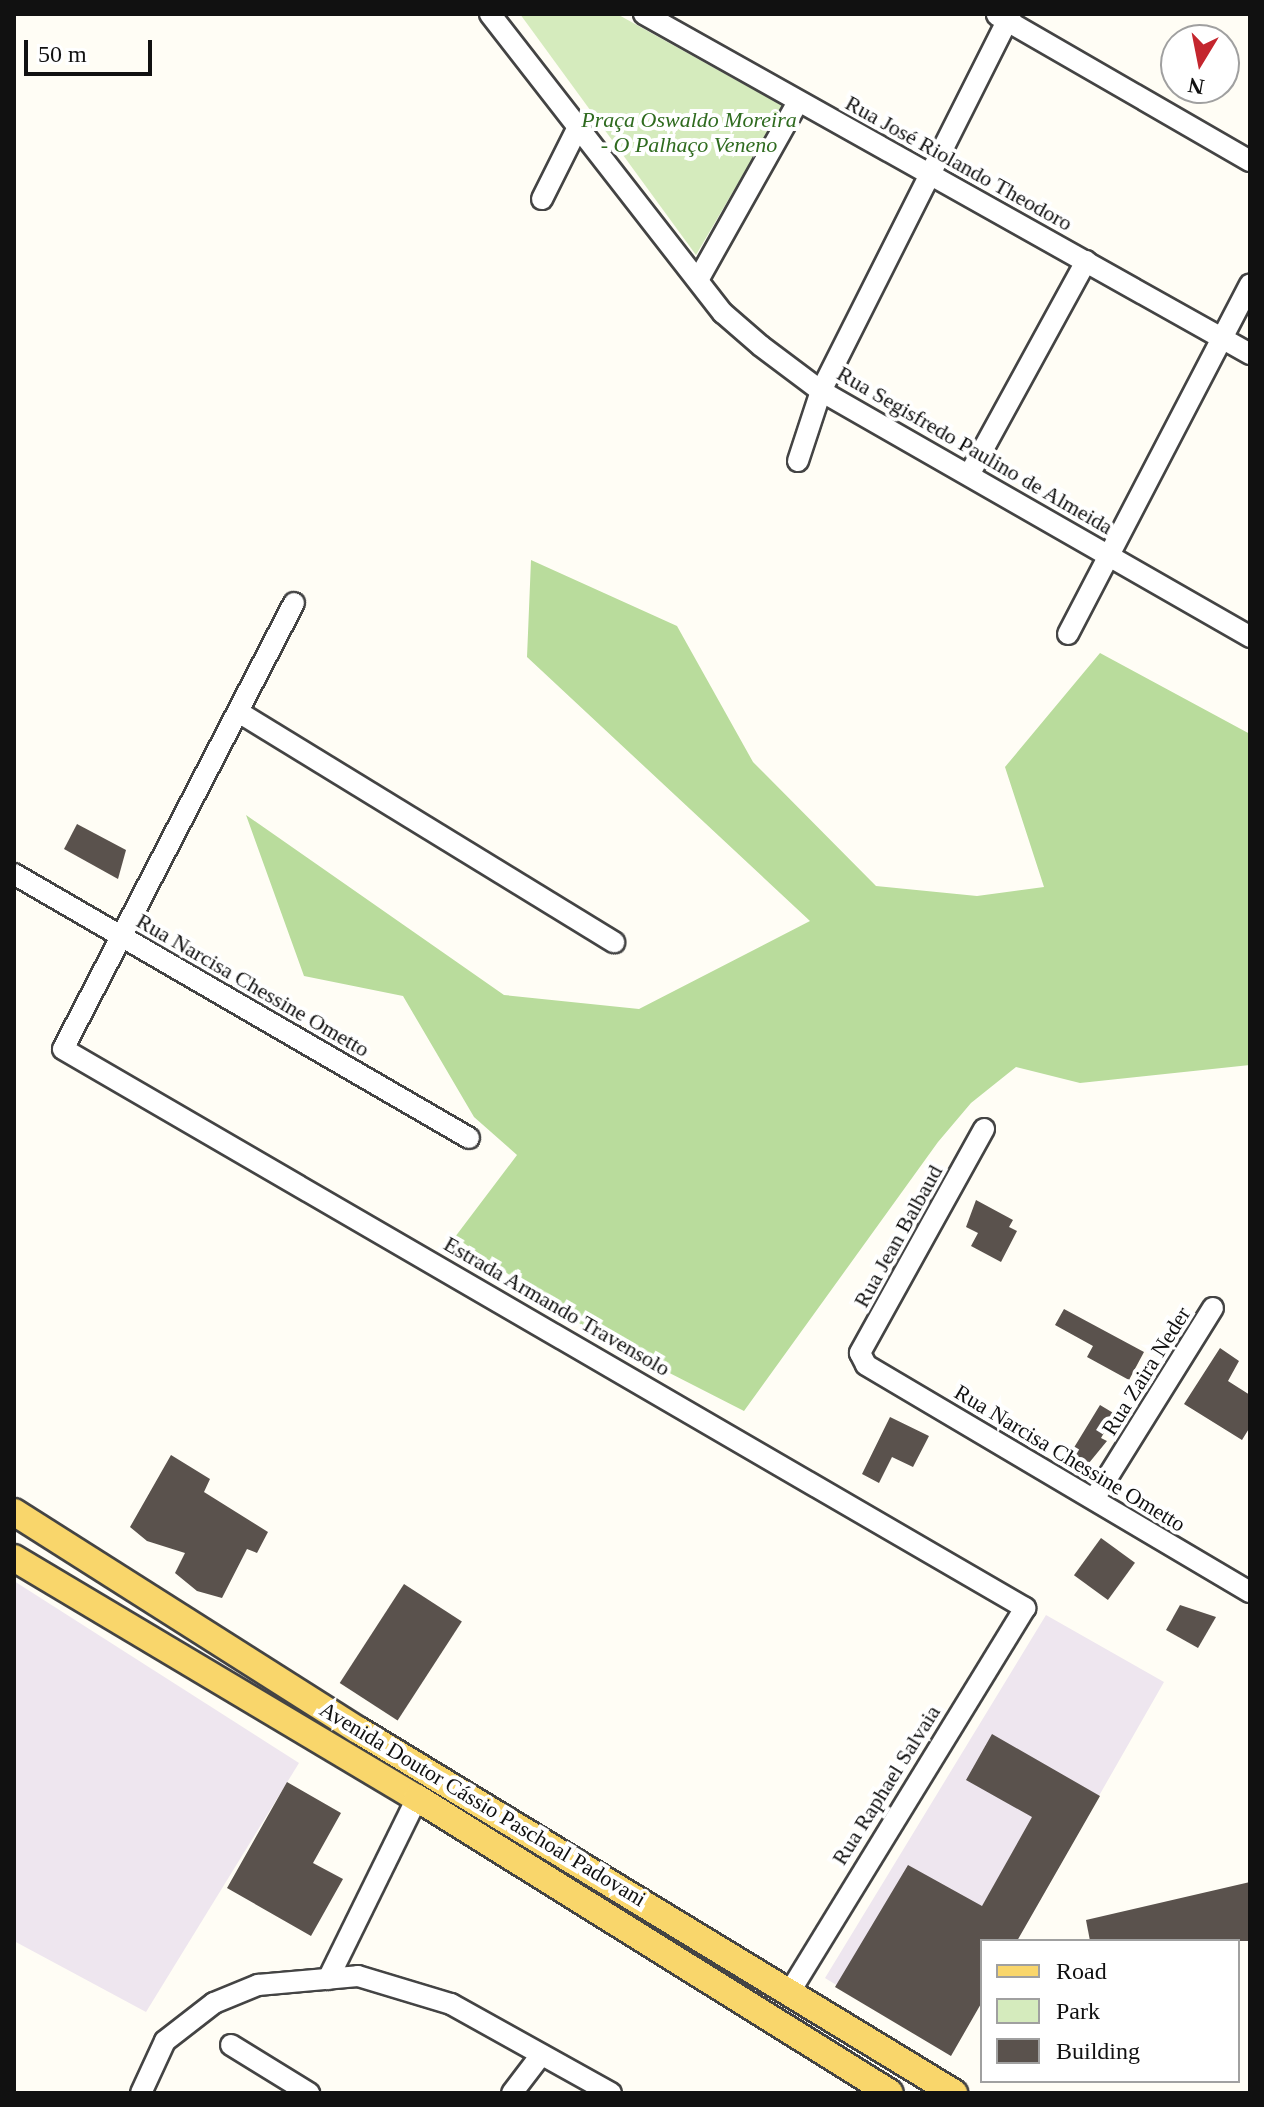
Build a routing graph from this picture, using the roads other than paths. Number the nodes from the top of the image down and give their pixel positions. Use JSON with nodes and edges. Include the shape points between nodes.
{"nodes":[{"id":1,"x":490,"y":14,"type":"edge"},
{"id":2,"x":644,"y":14,"type":"edge"},
{"id":3,"x":1004,"y":16,"type":"edge"},
{"id":4,"x":798,"y":102,"type":"junction"},
{"id":5,"x":576,"y":131,"type":"junction"},
{"id":6,"x":1250,"y":161,"type":"edge"},
{"id":7,"x":932,"y":174,"type":"junction"},
{"id":8,"x":542,"y":199,"type":"dead end"},
{"id":9,"x":1086,"y":261,"type":"junction"},
{"id":10,"x":698,"y":280,"type":"junction"},
{"id":11,"x":1250,"y":284,"type":"edge"},
{"id":12,"x":1222,"y":338,"type":"junction"},
{"id":13,"x":1250,"y":354,"type":"edge"},
{"id":14,"x":821,"y":391,"type":"junction"},
{"id":15,"x":798,"y":461,"type":"dead end"},
{"id":16,"x":969,"y":475,"type":"junction"},
{"id":17,"x":1109,"y":555,"type":"junction"},
{"id":18,"x":294,"y":603,"type":"dead end"},
{"id":19,"x":1068,"y":634,"type":"dead end"},
{"id":20,"x":1250,"y":636,"type":"edge"},
{"id":21,"x":240,"y":713,"type":"junction"},
{"id":22,"x":14,"y":874,"type":"edge"},
{"id":23,"x":122,"y":937,"type":"junction"},
{"id":24,"x":614,"y":942,"type":"dead end"},
{"id":25,"x":984,"y":1129,"type":"dead end"},
{"id":26,"x":469,"y":1138,"type":"dead end"},
{"id":27,"x":1213,"y":1308,"type":"dead end"},
{"id":28,"x":866,"y":1365,"type":"joint"},
{"id":29,"x":1094,"y":1499,"type":"junction"},
{"id":30,"x":14,"y":1512,"type":"edge"},
{"id":31,"x":14,"y":1558,"type":"edge"},
{"id":32,"x":1250,"y":1592,"type":"edge"},
{"id":33,"x":1025,"y":1608,"type":"joint"},
{"id":34,"x":417,"y":1798,"type":"junction"},
{"id":35,"x":496,"y":1812,"type":"junction"},
{"id":36,"x":328,"y":1979,"type":"junction"},
{"id":37,"x":791,"y":1990,"type":"junction"},
{"id":38,"x":231,"y":2045,"type":"dead end"},
{"id":39,"x":541,"y":2055,"type":"junction"},
{"id":40,"x":141,"y":2093,"type":"edge"},
{"id":41,"x":309,"y":2093,"type":"edge"},
{"id":42,"x":512,"y":2093,"type":"edge"},
{"id":43,"x":611,"y":2093,"type":"edge"},
{"id":44,"x":890,"y":2093,"type":"edge"},
{"id":45,"x":954,"y":2093,"type":"edge"}],
"edges":[{"from":1,"to":5,"type":"street","name":"Rua Segisfredo Paulino de Almeida"},
{"from":2,"to":4,"type":"street","name":"Rua José Riolando Theodoro"},
{"from":3,"to":6,"type":"street"},
{"from":3,"to":7,"type":"street"},
{"from":4,"to":7,"type":"street","name":"Rua José Riolando Theodoro"},
{"from":4,"to":10,"type":"street"},
{"from":5,"to":8,"type":"street"},
{"from":5,"to":10,"type":"street","name":"Rua Segisfredo Paulino de Almeida"},
{"from":7,"to":9,"type":"street","name":"Rua José Riolando Theodoro"},
{"from":7,"to":14,"type":"street"},
{"from":9,"to":12,"type":"street","name":"Rua José Riolando Theodoro"},
{"from":9,"to":16,"type":"street"},
{"from":10,"to":14,"type":"street","name":"Rua Segisfredo Paulino de Almeida","via":[[723,313]]},
{"from":11,"to":12,"type":"street"},
{"from":12,"to":13,"type":"street","name":"Rua José Riolando Theodoro"},
{"from":12,"to":17,"type":"street"},
{"from":14,"to":15,"type":"street"},
{"from":14,"to":16,"type":"street","name":"Rua Segisfredo Paulino de Almeida"},
{"from":16,"to":17,"type":"street","name":"Rua Segisfredo Paulino de Almeida"},
{"from":17,"to":19,"type":"street"},
{"from":17,"to":20,"type":"street","name":"Rua Segisfredo Paulino de Almeida"},
{"from":18,"to":21,"type":"street"},
{"from":21,"to":23,"type":"street"},
{"from":21,"to":24,"type":"street"},
{"from":22,"to":23,"type":"street","name":"Rua Narcisa Chessine Ometto"},
{"from":23,"to":26,"type":"street","name":"Rua Narcisa Chessine Ometto"},
{"from":23,"to":33,"type":"street","name":"Estrada Armando Travensolo","via":[[63,1049]]},
{"from":25,"to":28,"type":"street","name":"Rua Jean Balbaud","via":[[860,1353]]},
{"from":27,"to":29,"type":"street","name":"Rua Zaira Neder"},
{"from":28,"to":29,"type":"street","name":"Rua Narcisa Chessine Ometto"},
{"from":29,"to":32,"type":"street","name":"Rua Narcisa Chessine Ometto"},
{"from":30,"to":35,"type":"main road","name":"Avenida Doutor Cássio Paschoal Padovani"},
{"from":31,"to":34,"type":"main road","name":"Avenida Doutor Cássio Paschoal Padovani"},
{"from":33,"to":37,"type":"street","name":"Rua Raphael Salvaia"},
{"from":34,"to":35,"type":"main road","via":[[429,1785]]},
{"from":34,"to":36,"type":"street"},
{"from":34,"to":44,"type":"main road","name":"Avenida Doutor Cássio Paschoal Padovani"},
{"from":35,"to":37,"type":"main road","name":"Avenida Doutor Cássio Paschoal Padovani"},
{"from":36,"to":39,"type":"street","via":[[358,1976],[451,2004]]},
{"from":36,"to":40,"type":"street","via":[[258,1985],[214,2003],[165,2041]]},
{"from":37,"to":45,"type":"main road","name":"Avenida Doutor Cássio Paschoal Padovani"},
{"from":38,"to":41,"type":"street"},
{"from":39,"to":42,"type":"street"},
{"from":39,"to":43,"type":"street"}]}
